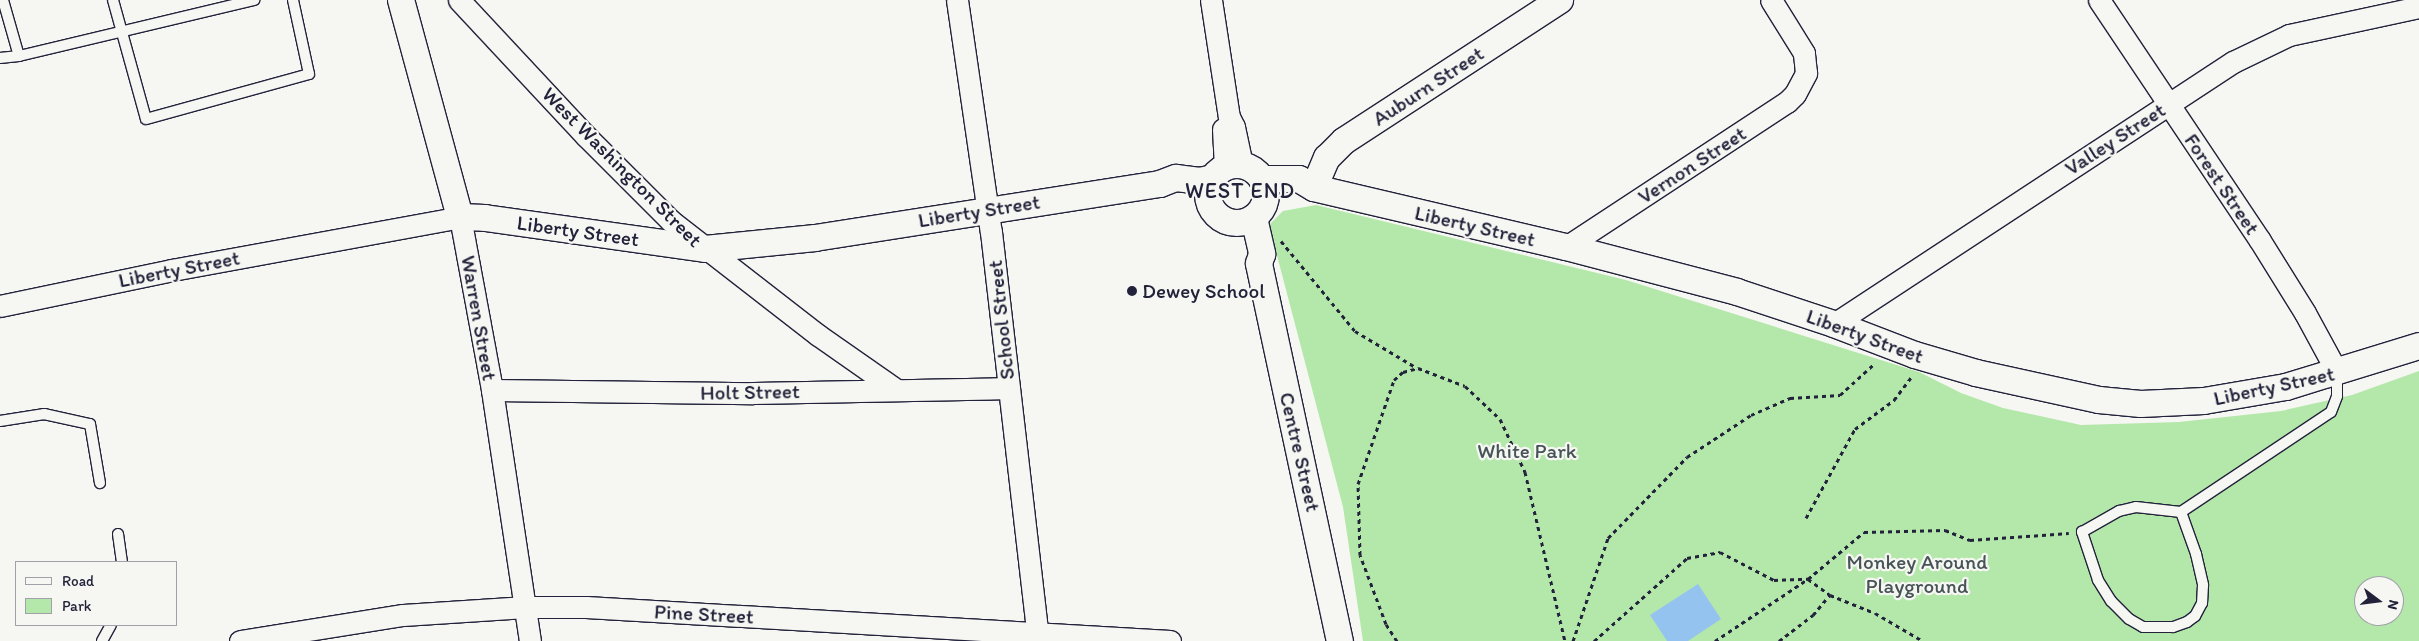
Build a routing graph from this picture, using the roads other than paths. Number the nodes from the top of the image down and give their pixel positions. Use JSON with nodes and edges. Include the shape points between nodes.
{"nodes":[{"id":1,"x":2,"y":0,"type":"edge"},
{"id":2,"x":114,"y":0,"type":"edge"},
{"id":3,"x":254,"y":0,"type":"edge"},
{"id":4,"x":293,"y":0,"type":"edge"},
{"id":5,"x":402,"y":0,"type":"edge"},
{"id":6,"x":459,"y":0,"type":"edge"},
{"id":7,"x":957,"y":0,"type":"edge"},
{"id":8,"x":1211,"y":0,"type":"edge"},
{"id":9,"x":1560,"y":0,"type":"edge"},
{"id":10,"x":1772,"y":0,"type":"edge"},
{"id":11,"x":2099,"y":0,"type":"edge"},
{"id":12,"x":2419,"y":8,"type":"edge"},
{"id":13,"x":122,"y":30,"type":"junction"},
{"id":14,"x":19,"y":56,"type":"junction"},
{"id":15,"x":0,"y":58,"type":"edge"},
{"id":16,"x":2169,"y":104,"type":"junction"},
{"id":17,"x":1314,"y":188,"type":"junction"},
{"id":18,"x":1238,"y":192,"type":"junction"},
{"id":19,"x":988,"y":209,"type":"junction"},
{"id":20,"x":460,"y":217,"type":"junction"},
{"id":21,"x":1566,"y":247,"type":"junction"},
{"id":22,"x":706,"y":249,"type":"junction"},
{"id":23,"x":0,"y":306,"type":"edge"},
{"id":24,"x":1834,"y":324,"type":"junction"},
{"id":25,"x":2419,"y":346,"type":"edge"},
{"id":26,"x":2337,"y":372,"type":"junction"},
{"id":27,"x":1009,"y":388,"type":"junction"},
{"id":28,"x":895,"y":389,"type":"junction"},
{"id":29,"x":492,"y":390,"type":"junction"},
{"id":30,"x":0,"y":421,"type":"edge"},
{"id":31,"x":100,"y":483,"type":"dead end"},
{"id":32,"x":2181,"y":512,"type":"junction"},
{"id":33,"x":118,"y":534,"type":"dead end"},
{"id":34,"x":122,"y":561,"type":"edge"},
{"id":35,"x":526,"y":607,"type":"junction"},
{"id":36,"x":110,"y":626,"type":"edge"},
{"id":37,"x":1037,"y":637,"type":"edge"},
{"id":38,"x":271,"y":638,"type":"edge"},
{"id":39,"x":102,"y":641,"type":"edge"},
{"id":40,"x":240,"y":641,"type":"edge"},
{"id":41,"x":530,"y":641,"type":"edge"},
{"id":42,"x":1170,"y":641,"type":"edge"},
{"id":43,"x":1340,"y":641,"type":"edge"}],
"edges":[{"from":1,"to":14,"type":"lane"},
{"from":2,"to":13,"type":"lane"},
{"from":3,"to":13,"type":"lane"},
{"from":4,"to":13,"type":"lane","via":[[309,74],[146,119]]},
{"from":5,"to":20,"type":"street","name":"Warren Street"},
{"from":6,"to":22,"type":"street","name":"West Washington Street","via":[[586,136],[671,221]]},
{"from":7,"to":19,"type":"street","name":"School Street"},
{"from":8,"to":18,"type":"street","name":"Centre Street","via":[[1229,117],[1223,129]]},
{"from":9,"to":17,"type":"street","name":"Auburn Street","via":[[1344,141],[1327,158]]},
{"from":10,"to":21,"type":"street","name":"Vernon Street","via":[[1804,53],[1806,73],[1787,102]]},
{"from":11,"to":16,"type":"street","name":"Forest Street"},
{"from":12,"to":16,"type":"street","name":"Valley Street","via":[[2289,35],[2233,62]]},
{"from":13,"to":14,"type":"lane"},
{"from":14,"to":15,"type":"lane"},
{"from":16,"to":24,"type":"street","name":"Valley Street"},
{"from":16,"to":26,"type":"street","name":"Forest Street","via":[[2264,247]]},
{"from":17,"to":18,"type":"street","name":"Liberty Street","via":[[1299,179]]},
{"from":17,"to":21,"type":"street","name":"Liberty Street"},
{"from":18,"to":19,"type":"street","name":"Liberty Street","via":[[1174,193],[1160,184]]},
{"from":18,"to":43,"type":"street","name":"Centre Street","via":[[1262,254],[1259,264]]},
{"from":19,"to":22,"type":"street","name":"Liberty Street","via":[[815,238]]},
{"from":19,"to":27,"type":"street","name":"School Street"},
{"from":20,"to":22,"type":"street","name":"Liberty Street"},
{"from":20,"to":23,"type":"street","name":"Liberty Street","via":[[172,270]]},
{"from":20,"to":29,"type":"street","name":"Warren Street"},
{"from":21,"to":24,"type":"street","name":"Liberty Street","via":[[1737,292]]},
{"from":22,"to":28,"type":"street","name":"West Washington Street"},
{"from":24,"to":26,"type":"street","name":"Liberty Street","via":[[1924,358],[2099,400],[2141,404],[2204,401],[2286,387]]},
{"from":25,"to":26,"type":"street","name":"Liberty Street"},
{"from":26,"to":32,"type":"lane","via":[[2337,396],[2331,412]]},
{"from":27,"to":28,"type":"street","name":"Holt Street"},
{"from":27,"to":37,"type":"street","name":"School Street"},
{"from":28,"to":29,"type":"street","name":"Holt Street","via":[[754,393]]},
{"from":29,"to":35,"type":"street","name":"Warren Street"},
{"from":30,"to":31,"type":"lane","via":[[44,414],[90,424]]},
{"from":32,"to":32,"type":"lane","via":[[2136,507],[2119,511],[2082,532],[2098,580],[2111,601],[2128,619],[2143,627],[2173,628],[2195,616],[2202,603],[2203,585],[2196,554]]},
{"from":33,"to":34,"type":"lane"},
{"from":35,"to":37,"type":"street","name":"Pine Street","via":[[586,607]]},
{"from":35,"to":38,"type":"street","name":"Pine Street","via":[[403,615]]},
{"from":35,"to":41,"type":"street","name":"Warren Street"},
{"from":36,"to":39,"type":"lane"},
{"from":37,"to":42,"type":"street","name":"Pine Street"},
{"from":38,"to":40,"type":"street","name":"Pine Street"}]}
